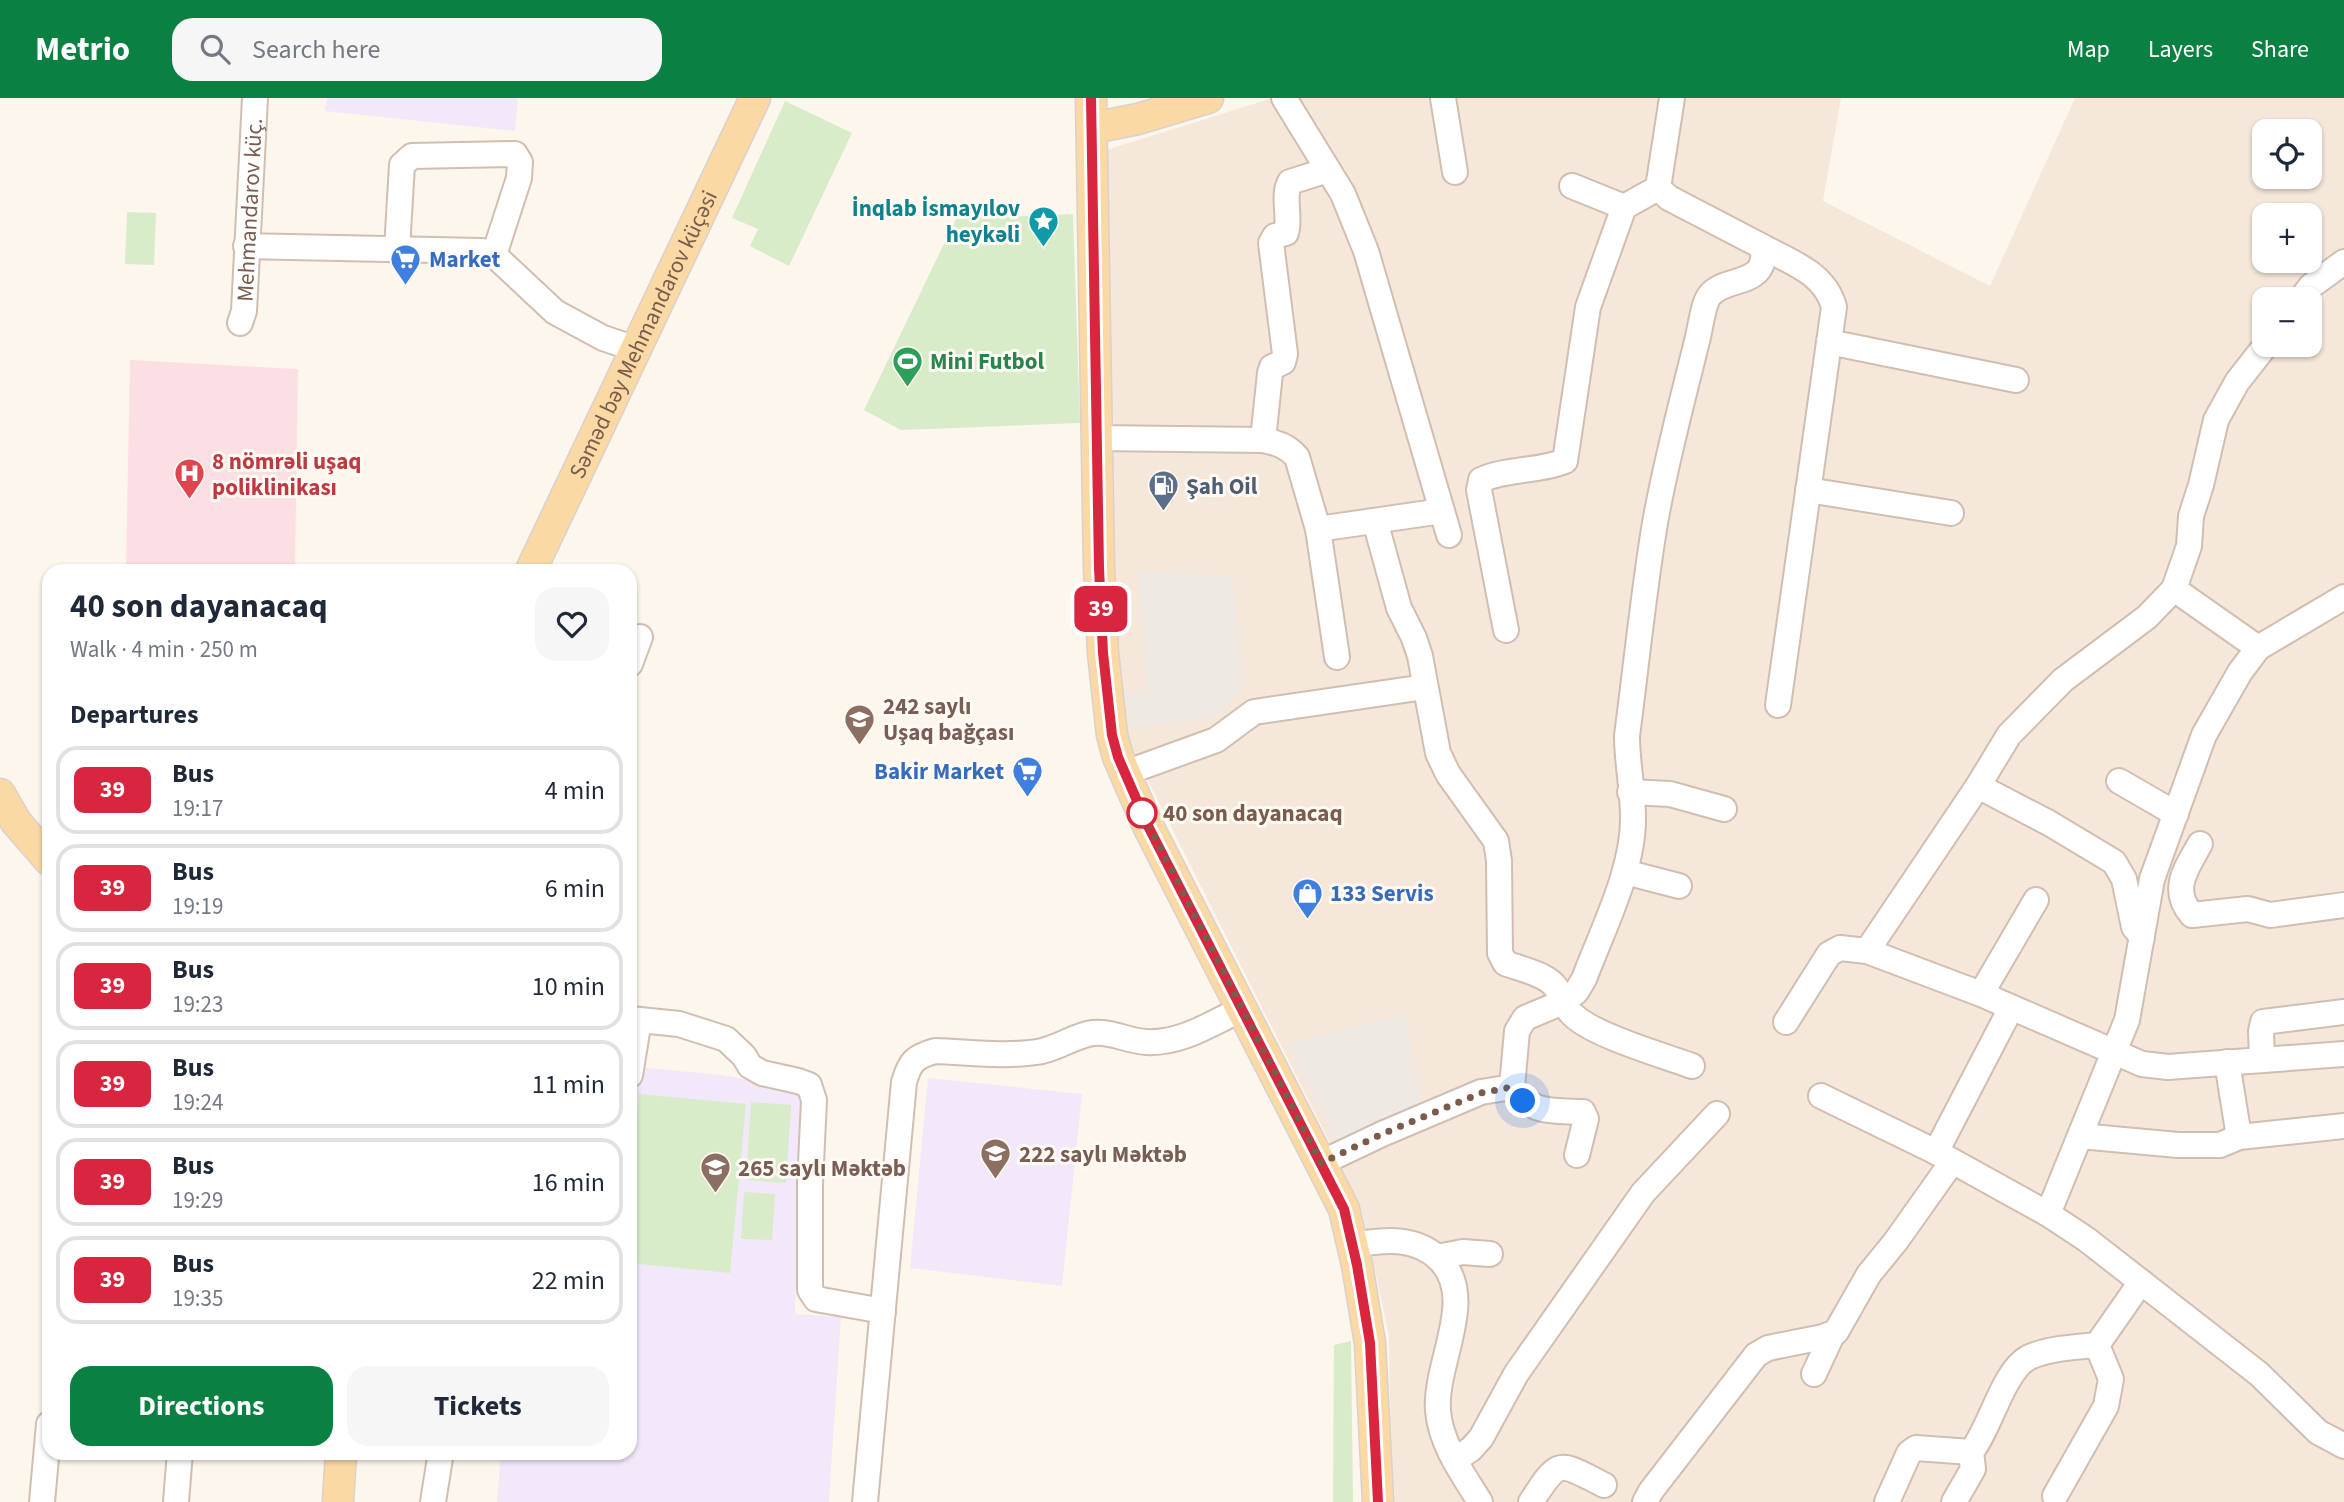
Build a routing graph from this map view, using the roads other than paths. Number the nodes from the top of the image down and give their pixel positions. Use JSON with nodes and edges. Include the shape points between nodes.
{"nodes":[{"id":1,"x":255,"y":98,"type":"edge"},
{"id":2,"x":755,"y":98,"type":"edge"},
{"id":3,"x":1091,"y":98,"type":"edge"},
{"id":4,"x":1208,"y":98,"type":"edge"},
{"id":5,"x":1284,"y":98,"type":"edge"},
{"id":6,"x":1443,"y":98,"type":"edge"},
{"id":7,"x":1672,"y":98,"type":"edge"},
{"id":8,"x":1093,"y":128,"type":"junction"},
{"id":9,"x":1328,"y":170,"type":"junction"},
{"id":10,"x":1455,"y":172,"type":"dead end"},
{"id":11,"x":1572,"y":186,"type":"dead end"},
{"id":12,"x":1658,"y":188,"type":"junction"},
{"id":13,"x":1624,"y":206,"type":"junction"},
{"id":14,"x":246,"y":246,"type":"junction"},
{"id":15,"x":1763,"y":247,"type":"junction"},
{"id":16,"x":397,"y":249,"type":"junction"},
{"id":17,"x":494,"y":255,"type":"junction"},
{"id":18,"x":2344,"y":262,"type":"edge"},
{"id":19,"x":2310,"y":287,"type":"edge"},
{"id":20,"x":240,"y":323,"type":"dead end"},
{"id":21,"x":1829,"y":342,"type":"junction"},
{"id":22,"x":636,"y":349,"type":"junction"},
{"id":23,"x":2257,"y":357,"type":"edge"},
{"id":24,"x":2015,"y":380,"type":"dead end"},
{"id":25,"x":1096,"y":438,"type":"junction"},
{"id":26,"x":1263,"y":440,"type":"junction"},
{"id":27,"x":1808,"y":490,"type":"junction"},
{"id":28,"x":1951,"y":513,"type":"dead end"},
{"id":29,"x":1375,"y":521,"type":"junction"},
{"id":30,"x":1318,"y":529,"type":"junction"},
{"id":31,"x":534,"y":564,"type":"edge"},
{"id":32,"x":2174,"y":589,"type":"junction"},
{"id":33,"x":2344,"y":597,"type":"edge"},
{"id":34,"x":1506,"y":630,"type":"dead end"},
{"id":35,"x":640,"y":637,"type":"dead end"},
{"id":36,"x":637,"y":645,"type":"edge"},
{"id":37,"x":2258,"y":648,"type":"junction"},
{"id":38,"x":1337,"y":657,"type":"dead end"},
{"id":39,"x":1425,"y":687,"type":"junction"},
{"id":40,"x":1778,"y":705,"type":"dead end"},
{"id":41,"x":1125,"y":773,"type":"junction"},
{"id":42,"x":2119,"y":781,"type":"dead end"},
{"id":43,"x":1978,"y":786,"type":"junction"},
{"id":44,"x":1630,"y":792,"type":"junction"},
{"id":45,"x":0,"y":794,"type":"edge"},
{"id":46,"x":1724,"y":809,"type":"dead end"},
{"id":47,"x":2176,"y":814,"type":"junction"},
{"id":48,"x":2200,"y":844,"type":"dead end"},
{"id":49,"x":42,"y":852,"type":"edge"},
{"id":50,"x":1625,"y":873,"type":"junction"},
{"id":51,"x":1679,"y":886,"type":"dead end"},
{"id":52,"x":2036,"y":900,"type":"dead end"},
{"id":53,"x":2344,"y":905,"type":"edge"},
{"id":54,"x":2142,"y":937,"type":"junction"},
{"id":55,"x":1867,"y":951,"type":"junction"},
{"id":56,"x":1981,"y":994,"type":"junction"},
{"id":57,"x":1563,"y":1002,"type":"junction"},
{"id":58,"x":2011,"y":1008,"type":"junction"},
{"id":59,"x":1242,"y":1009,"type":"junction"},
{"id":60,"x":2344,"y":1012,"type":"edge"},
{"id":61,"x":637,"y":1019,"type":"edge"},
{"id":62,"x":1786,"y":1022,"type":"dead end"},
{"id":63,"x":2113,"y":1053,"type":"junction"},
{"id":64,"x":2344,"y":1054,"type":"edge"},
{"id":65,"x":2262,"y":1060,"type":"junction"},
{"id":66,"x":2227,"y":1062,"type":"junction"},
{"id":67,"x":1692,"y":1066,"type":"dead end"},
{"id":68,"x":1512,"y":1087,"type":"junction"},
{"id":69,"x":1821,"y":1096,"type":"dead end"},
{"id":70,"x":1717,"y":1114,"type":"dead end"},
{"id":71,"x":2344,"y":1126,"type":"edge"},
{"id":72,"x":2080,"y":1136,"type":"junction"},
{"id":73,"x":2239,"y":1137,"type":"junction"},
{"id":74,"x":1577,"y":1155,"type":"dead end"},
{"id":75,"x":1944,"y":1157,"type":"junction"},
{"id":76,"x":1321,"y":1163,"type":"junction"},
{"id":77,"x":2048,"y":1214,"type":"junction"},
{"id":78,"x":1351,"y":1245,"type":"junction"},
{"id":79,"x":1490,"y":1254,"type":"dead end"},
{"id":80,"x":1437,"y":1257,"type":"junction"},
{"id":81,"x":2141,"y":1282,"type":"junction"},
{"id":82,"x":883,"y":1311,"type":"junction"},
{"id":83,"x":1832,"y":1335,"type":"junction"},
{"id":84,"x":2097,"y":1345,"type":"junction"},
{"id":85,"x":1814,"y":1374,"type":"dead end"},
{"id":86,"x":2344,"y":1446,"type":"edge"},
{"id":87,"x":1971,"y":1452,"type":"junction"},
{"id":88,"x":46,"y":1460,"type":"edge"},
{"id":89,"x":179,"y":1460,"type":"edge"},
{"id":90,"x":341,"y":1460,"type":"edge"},
{"id":91,"x":440,"y":1460,"type":"edge"},
{"id":92,"x":1455,"y":1460,"type":"junction"},
{"id":93,"x":1605,"y":1485,"type":"dead end"},
{"id":94,"x":2055,"y":1496,"type":"dead end"},
{"id":95,"x":42,"y":1502,"type":"edge"},
{"id":96,"x":176,"y":1502,"type":"edge"},
{"id":97,"x":338,"y":1502,"type":"edge"},
{"id":98,"x":433,"y":1502,"type":"edge"},
{"id":99,"x":865,"y":1502,"type":"edge"},
{"id":100,"x":1378,"y":1502,"type":"edge"},
{"id":101,"x":1480,"y":1502,"type":"edge"},
{"id":102,"x":1531,"y":1502,"type":"edge"},
{"id":103,"x":1646,"y":1502,"type":"edge"},
{"id":104,"x":1887,"y":1502,"type":"edge"},
{"id":105,"x":1954,"y":1502,"type":"edge"}],
"edges":[{"from":1,"to":14,"type":"street","name":"Mehmandarov küç."},
{"from":2,"to":22,"type":"main road","name":"Səməd bəy Mehmandarov küçəsi"},
{"from":3,"to":8,"type":"main road"},
{"from":4,"to":8,"type":"main road"},
{"from":5,"to":9,"type":"street"},
{"from":6,"to":10,"type":"street"},
{"from":7,"to":12,"type":"street"},
{"from":8,"to":25,"type":"main road"},
{"from":9,"to":26,"type":"street","via":[[1290,182],[1286,233],[1275,236],[1271,243],[1285,354],[1270,373]]},
{"from":9,"to":29,"type":"street","via":[[1366,251],[1445,523]]},
{"from":11,"to":13,"type":"street"},
{"from":12,"to":13,"type":"street"},
{"from":12,"to":15,"type":"street"},
{"from":13,"to":34,"type":"street","via":[[1588,307],[1564,461],[1481,480],[1479,491]]},
{"from":14,"to":16,"type":"street"},
{"from":14,"to":20,"type":"street","name":"Mehmandarov küç."},
{"from":15,"to":21,"type":"street","via":[[1816,276],[1830,295],[1834,307]]},
{"from":15,"to":44,"type":"street","via":[[1760,269],[1708,296],[1654,527],[1627,736]]},
{"from":16,"to":17,"type":"street"},
{"from":16,"to":17,"type":"street","via":[[402,165],[412,156],[515,154],[520,162],[519,178]]},
{"from":17,"to":22,"type":"street","via":[[555,312],[603,338]]},
{"from":18,"to":19,"type":"street"},
{"from":21,"to":24,"type":"street"},
{"from":21,"to":27,"type":"street"},
{"from":22,"to":31,"type":"main road","name":"Səməd bəy Mehmandarov küçəsi"},
{"from":23,"to":32,"type":"street","via":[[2216,420],[2191,516],[2189,547]]},
{"from":25,"to":26,"type":"street"},
{"from":25,"to":41,"type":"main road","via":[[1105,687],[1112,735]]},
{"from":26,"to":30,"type":"street","via":[[1280,444],[1297,457]]},
{"from":27,"to":28,"type":"street"},
{"from":27,"to":40,"type":"street"},
{"from":29,"to":30,"type":"street"},
{"from":29,"to":39,"type":"street","via":[[1399,608],[1415,638]]},
{"from":30,"to":38,"type":"street"},
{"from":32,"to":37,"type":"street"},
{"from":32,"to":43,"type":"street","via":[[2147,617],[2063,680],[2009,735]]},
{"from":33,"to":37,"type":"street"},
{"from":35,"to":36,"type":"street"},
{"from":37,"to":47,"type":"street","via":[[2204,736]]},
{"from":39,"to":41,"type":"street","via":[[1254,712],[1216,740]]},
{"from":39,"to":57,"type":"street","via":[[1438,753],[1496,841],[1500,953],[1505,963],[1548,980]]},
{"from":41,"to":59,"type":"main road"},
{"from":42,"to":47,"type":"street"},
{"from":43,"to":54,"type":"street","via":[[2114,862],[2124,879],[2134,927]]},
{"from":43,"to":55,"type":"street"},
{"from":44,"to":46,"type":"street","via":[[1670,794]]},
{"from":44,"to":50,"type":"street","via":[[1633,819]]},
{"from":45,"to":49,"type":"main road"},
{"from":47,"to":54,"type":"street","via":[[2152,879]]},
{"from":48,"to":53,"type":"street","via":[[2180,881],[2184,906],[2192,915],[2248,909],[2270,915]]},
{"from":50,"to":51,"type":"street"},
{"from":50,"to":57,"type":"street","via":[[1584,979]]},
{"from":52,"to":56,"type":"street"},
{"from":54,"to":63,"type":"street","via":[[2127,1020]]},
{"from":55,"to":56,"type":"street"},
{"from":55,"to":62,"type":"street","via":[[1840,948],[1829,954]]},
{"from":56,"to":58,"type":"street"},
{"from":57,"to":67,"type":"street","via":[[1574,1017],[1601,1032]]},
{"from":57,"to":68,"type":"street","via":[[1525,1018],[1517,1031]]},
{"from":58,"to":63,"type":"street"},
{"from":58,"to":75,"type":"street"},
{"from":59,"to":76,"type":"main road"},
{"from":59,"to":82,"type":"street","via":[[1160,1042],[1103,1032],[1040,1052],[935,1051],[921,1055],[909,1066],[904,1082]]},
{"from":60,"to":65,"type":"street","via":[[2263,1022]]},
{"from":61,"to":82,"type":"street","via":[[678,1024],[726,1039],[762,1073],[809,1085],[814,1100],[810,1290],[816,1299]]},
{"from":63,"to":66,"type":"street","via":[[2142,1064]]},
{"from":63,"to":72,"type":"street"},
{"from":64,"to":65,"type":"street"},
{"from":65,"to":66,"type":"street"},
{"from":66,"to":73,"type":"street"},
{"from":68,"to":74,"type":"street","via":[[1523,1101],[1539,1110],[1583,1112],[1586,1119]]},
{"from":68,"to":76,"type":"street","via":[[1481,1093]]},
{"from":69,"to":75,"type":"street"},
{"from":70,"to":92,"type":"street","via":[[1643,1193],[1516,1374],[1481,1438]]},
{"from":71,"to":73,"type":"street"},
{"from":72,"to":73,"type":"street","via":[[2188,1145],[2220,1145]]},
{"from":72,"to":77,"type":"street"},
{"from":75,"to":77,"type":"street"},
{"from":75,"to":83,"type":"street","via":[[1896,1241],[1869,1274]]},
{"from":76,"to":78,"type":"main road","via":[[1344,1209]]},
{"from":77,"to":81,"type":"street"},
{"from":78,"to":80,"type":"street","via":[[1411,1242]]},
{"from":78,"to":100,"type":"main road","via":[[1370,1343]]},
{"from":79,"to":80,"type":"street","via":[[1462,1252]]},
{"from":80,"to":92,"type":"street","via":[[1455,1285],[1456,1304],[1438,1410]]},
{"from":81,"to":84,"type":"street"},
{"from":81,"to":86,"type":"street","via":[[2259,1374],[2318,1432]]},
{"from":82,"to":99,"type":"street"},
{"from":83,"to":85,"type":"street"},
{"from":83,"to":103,"type":"street","via":[[1768,1348],[1756,1355]]},
{"from":84,"to":87,"type":"street","via":[[2030,1356],[2014,1370]]},
{"from":84,"to":94,"type":"street","via":[[2111,1379],[2106,1406]]},
{"from":87,"to":104,"type":"street","via":[[1916,1448],[1909,1453]]},
{"from":87,"to":105,"type":"street","via":[[1973,1469]]},
{"from":88,"to":95,"type":"street"},
{"from":89,"to":96,"type":"street"},
{"from":90,"to":97,"type":"main road"},
{"from":91,"to":98,"type":"street"},
{"from":92,"to":101,"type":"street"},
{"from":93,"to":102,"type":"street","via":[[1560,1467],[1551,1472]]}]}
